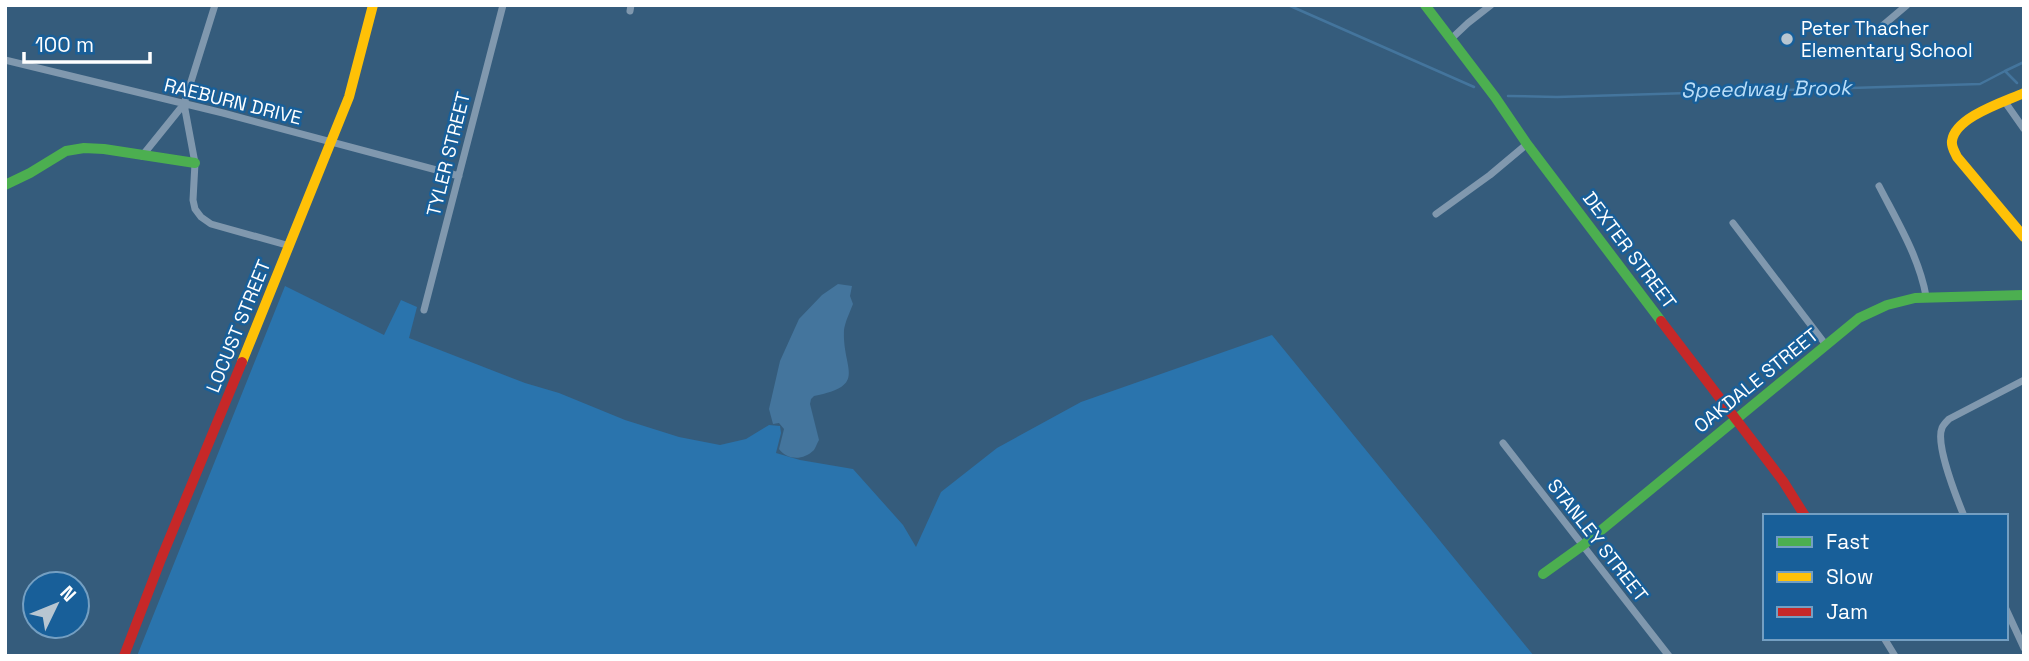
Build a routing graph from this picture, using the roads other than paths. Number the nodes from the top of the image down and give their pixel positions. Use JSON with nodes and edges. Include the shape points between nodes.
{"nodes":[{"id":1,"x":215,"y":5,"type":"edge"},
{"id":2,"x":373,"y":5,"type":"edge"},
{"id":3,"x":503,"y":5,"type":"edge"},
{"id":4,"x":1425,"y":5,"type":"edge"},
{"id":5,"x":1491,"y":5,"type":"edge"},
{"id":6,"x":1907,"y":5,"type":"edge"},
{"id":7,"x":1881,"y":27,"type":"dead end"},
{"id":8,"x":1451,"y":39,"type":"junction"},
{"id":9,"x":5,"y":60,"type":"edge"},
{"id":10,"x":2024,"y":93,"type":"edge"},
{"id":11,"x":2005,"y":102,"type":"junction"},
{"id":12,"x":184,"y":104,"type":"junction"},
{"id":13,"x":2024,"y":129,"type":"edge"},
{"id":14,"x":331,"y":142,"type":"junction"},
{"id":15,"x":1527,"y":144,"type":"junction"},
{"id":16,"x":142,"y":156,"type":"junction"},
{"id":17,"x":195,"y":163,"type":"junction"},
{"id":18,"x":459,"y":176,"type":"junction"},
{"id":19,"x":5,"y":185,"type":"edge"},
{"id":20,"x":1879,"y":186,"type":"dead end"},
{"id":21,"x":1436,"y":214,"type":"dead end"},
{"id":22,"x":1733,"y":223,"type":"dead end"},
{"id":23,"x":2024,"y":237,"type":"edge"},
{"id":24,"x":290,"y":246,"type":"junction"},
{"id":25,"x":2024,"y":295,"type":"edge"},
{"id":26,"x":1926,"y":296,"type":"junction"},
{"id":27,"x":424,"y":310,"type":"dead end"},
{"id":28,"x":1826,"y":345,"type":"junction"},
{"id":29,"x":2024,"y":380,"type":"edge"},
{"id":30,"x":1735,"y":419,"type":"junction"},
{"id":31,"x":1503,"y":443,"type":"dead end"},
{"id":32,"x":1804,"y":514,"type":"edge"},
{"id":33,"x":1963,"y":514,"type":"edge"},
{"id":34,"x":1582,"y":546,"type":"junction"},
{"id":35,"x":1543,"y":574,"type":"dead end"},
{"id":36,"x":2008,"y":613,"type":"edge"},
{"id":37,"x":1885,"y":640,"type":"edge"},
{"id":38,"x":2024,"y":648,"type":"edge"},
{"id":39,"x":124,"y":656,"type":"edge"},
{"id":40,"x":1669,"y":656,"type":"edge"},
{"id":41,"x":1895,"y":656,"type":"edge"}],
"edges":[{"from":1,"to":12,"type":"street"},
{"from":2,"to":14,"type":"street","name":"LOCUST STREET","via":[[349,97]]},
{"from":3,"to":18,"type":"street","name":"TYLER STREET"},
{"from":4,"to":8,"type":"street","name":"DEXTER STREET"},
{"from":5,"to":8,"type":"street"},
{"from":6,"to":7,"type":"street"},
{"from":8,"to":15,"type":"street","name":"DEXTER STREET"},
{"from":9,"to":12,"type":"street","name":"RAEBURN DRIVE"},
{"from":10,"to":11,"type":"street"},
{"from":11,"to":13,"type":"street"},
{"from":11,"to":23,"type":"street","via":[[1972,118],[1952,138],[1952,145]]},
{"from":12,"to":14,"type":"street","name":"RAEBURN DRIVE"},
{"from":12,"to":16,"type":"street"},
{"from":12,"to":17,"type":"street"},
{"from":14,"to":18,"type":"street","name":"RAEBURN DRIVE"},
{"from":14,"to":24,"type":"street","name":"LOCUST STREET"},
{"from":15,"to":21,"type":"street"},
{"from":15,"to":30,"type":"street","name":"DEXTER STREET"},
{"from":16,"to":17,"type":"street"},
{"from":16,"to":19,"type":"street","via":[[84,148],[66,152]]},
{"from":17,"to":24,"type":"street","via":[[195,209],[201,217],[211,224]]},
{"from":18,"to":27,"type":"street","name":"TYLER STREET"},
{"from":20,"to":26,"type":"street","via":[[1915,259]]},
{"from":22,"to":28,"type":"street"},
{"from":24,"to":39,"type":"street","name":"LOCUST STREET"},
{"from":25,"to":26,"type":"street","name":"OAKDALE STREET"},
{"from":26,"to":28,"type":"street","name":"OAKDALE STREET","via":[[1872,309]]},
{"from":28,"to":30,"type":"street","name":"OAKDALE STREET"},
{"from":29,"to":33,"type":"street","via":[[1949,419],[1941,429],[1940,441]]},
{"from":30,"to":32,"type":"street","name":"DEXTER STREET"},
{"from":30,"to":34,"type":"street","name":"OAKDALE STREET"},
{"from":31,"to":34,"type":"street","name":"STANLEY STREET"},
{"from":34,"to":35,"type":"street","name":"OAKDALE STREET"},
{"from":34,"to":40,"type":"street","name":"STANLEY STREET"},
{"from":36,"to":38,"type":"street"},
{"from":37,"to":41,"type":"street"}]}
